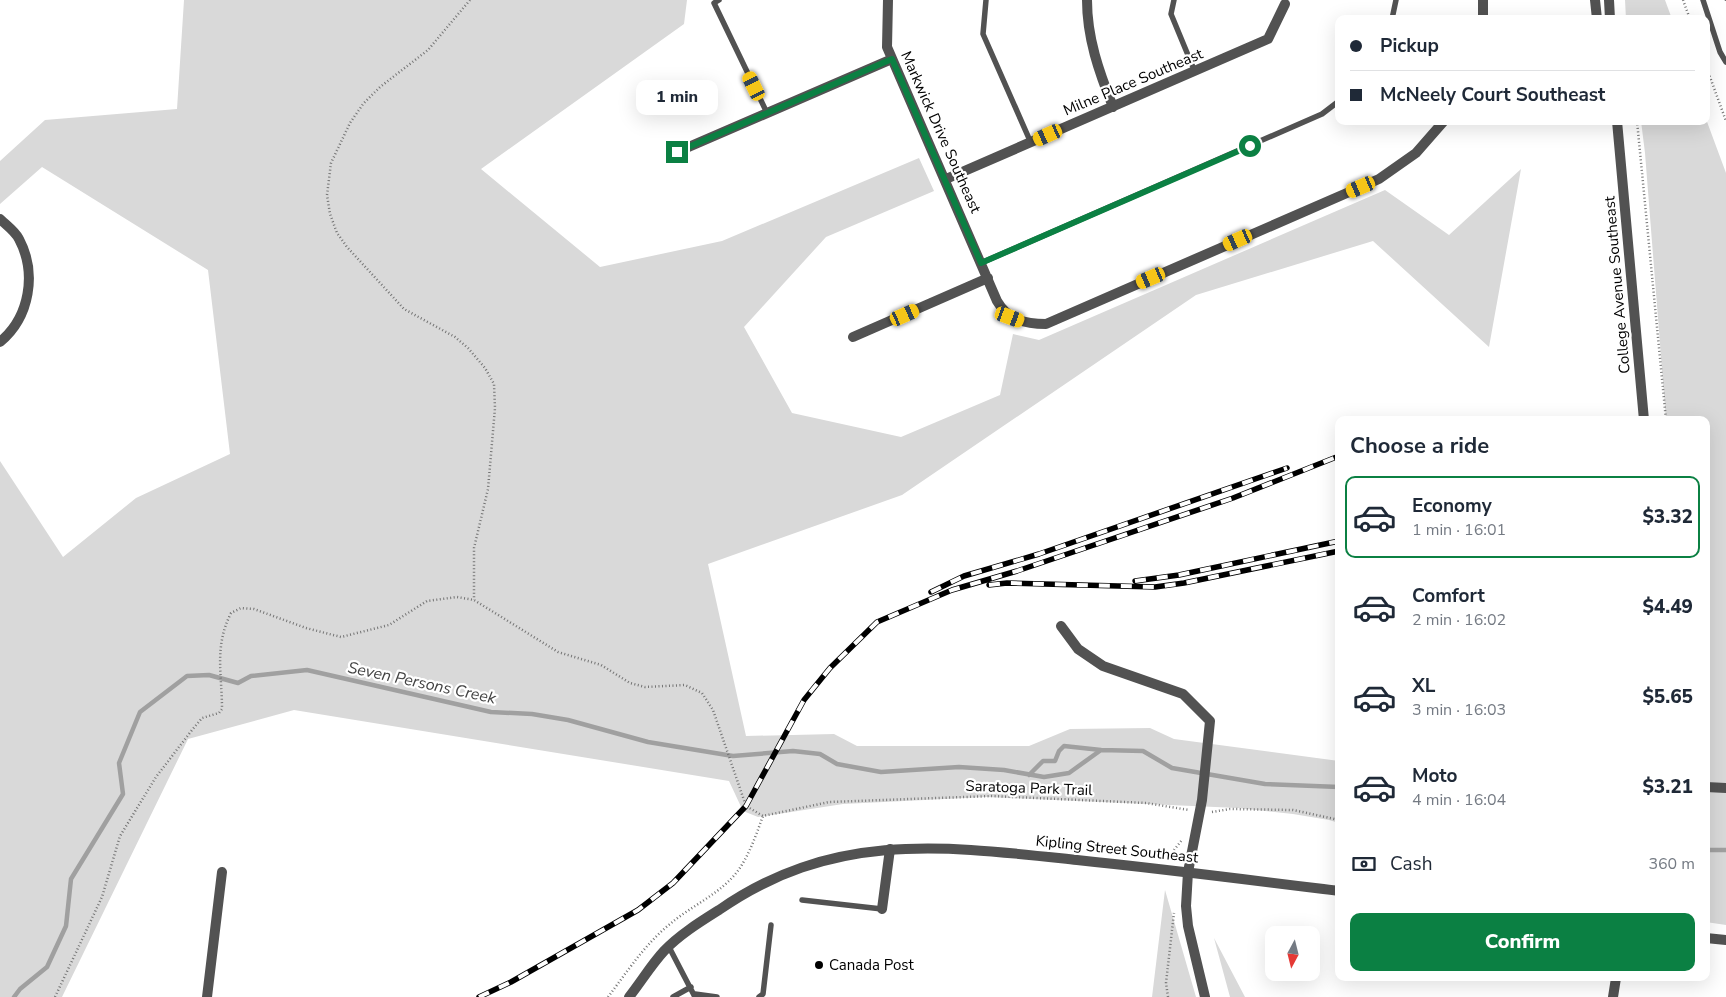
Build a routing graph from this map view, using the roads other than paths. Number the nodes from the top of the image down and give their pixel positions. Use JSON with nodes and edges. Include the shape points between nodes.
{"nodes":[{"id":1,"x":719,"y":0,"type":"edge"},
{"id":2,"x":888,"y":0,"type":"edge"},
{"id":3,"x":986,"y":0,"type":"edge"},
{"id":4,"x":1087,"y":0,"type":"edge"},
{"id":5,"x":1174,"y":0,"type":"edge"},
{"id":6,"x":1396,"y":0,"type":"edge"},
{"id":7,"x":1483,"y":0,"type":"edge"},
{"id":8,"x":1595,"y":0,"type":"edge"},
{"id":9,"x":1609,"y":0,"type":"edge"},
{"id":10,"x":1703,"y":0,"type":"edge"},
{"id":11,"x":1285,"y":4,"type":"dead end"},
{"id":12,"x":1393,"y":15,"type":"edge"},
{"id":13,"x":1483,"y":15,"type":"edge"},
{"id":14,"x":1597,"y":15,"type":"edge"},
{"id":15,"x":1610,"y":15,"type":"edge"},
{"id":16,"x":1708,"y":15,"type":"edge"},
{"id":17,"x":1710,"y":21,"type":"edge"},
{"id":18,"x":892,"y":59,"type":"junction"},
{"id":19,"x":1726,"y":62,"type":"edge"},
{"id":20,"x":1194,"y":72,"type":"junction"},
{"id":21,"x":1335,"y":104,"type":"edge"},
{"id":22,"x":1113,"y":107,"type":"junction"},
{"id":23,"x":768,"y":113,"type":"junction"},
{"id":24,"x":1440,"y":125,"type":"edge"},
{"id":25,"x":1613,"y":125,"type":"edge"},
{"id":26,"x":1617,"y":125,"type":"edge"},
{"id":27,"x":1031,"y":143,"type":"junction"},
{"id":28,"x":1619,"y":148,"type":"junction"},
{"id":29,"x":677,"y":152,"type":"dead end"},
{"id":30,"x":946,"y":180,"type":"junction"},
{"id":31,"x":0,"y":219,"type":"edge"},
{"id":32,"x":981,"y":263,"type":"junction"},
{"id":33,"x":988,"y":278,"type":"junction"},
{"id":34,"x":853,"y":337,"type":"dead end"},
{"id":35,"x":0,"y":342,"type":"edge"},
{"id":36,"x":1644,"y":416,"type":"edge"},
{"id":37,"x":1061,"y":626,"type":"dead end"},
{"id":38,"x":1710,"y":787,"type":"edge"},
{"id":39,"x":1726,"y":788,"type":"edge"},
{"id":40,"x":890,"y":849,"type":"junction"},
{"id":41,"x":222,"y":872,"type":"dead end"},
{"id":42,"x":1188,"y":872,"type":"junction"},
{"id":43,"x":1335,"y":890,"type":"edge"},
{"id":44,"x":802,"y":900,"type":"dead end"},
{"id":45,"x":882,"y":909,"type":"joint"},
{"id":46,"x":771,"y":925,"type":"dead end"},
{"id":47,"x":1710,"y":938,"type":"edge"},
{"id":48,"x":1726,"y":940,"type":"edge"},
{"id":49,"x":669,"y":947,"type":"junction"},
{"id":50,"x":1616,"y":981,"type":"edge"},
{"id":51,"x":691,"y":987,"type":"junction"},
{"id":52,"x":695,"y":996,"type":"edge"},
{"id":53,"x":206,"y":997,"type":"edge"},
{"id":54,"x":629,"y":997,"type":"edge"},
{"id":55,"x":673,"y":997,"type":"edge"},
{"id":56,"x":717,"y":997,"type":"edge"},
{"id":57,"x":759,"y":997,"type":"edge"},
{"id":58,"x":1205,"y":997,"type":"edge"},
{"id":59,"x":1613,"y":997,"type":"edge"}],
"edges":[{"from":1,"to":23,"type":"lane","via":[[714,4]]},
{"from":2,"to":18,"type":"street","name":"Markwick Drive Southeast","via":[[886,38]]},
{"from":3,"to":27,"type":"lane","via":[[983,34]]},
{"from":4,"to":22,"type":"street","via":[[1090,37],[1098,70]]},
{"from":5,"to":20,"type":"lane","via":[[1172,14]]},
{"from":6,"to":12,"type":"lane"},
{"from":7,"to":13,"type":"street"},
{"from":8,"to":14,"type":"street"},
{"from":9,"to":15,"type":"street"},
{"from":10,"to":16,"type":"lane"},
{"from":11,"to":20,"type":"street","name":"Milne Place Southeast","via":[[1268,39]]},
{"from":17,"to":19,"type":"lane"},
{"from":18,"to":23,"type":"street"},
{"from":18,"to":30,"type":"street","name":"Markwick Drive Southeast"},
{"from":20,"to":22,"type":"street","name":"Milne Place Southeast"},
{"from":21,"to":32,"type":"lane","via":[[1322,114]]},
{"from":22,"to":27,"type":"street","name":"Milne Place Southeast"},
{"from":23,"to":29,"type":"street"},
{"from":24,"to":33,"type":"street","name":"Markwick Drive Southeast","via":[[1416,152],[1378,179],[1046,324],[1026,322],[1003,311]]},
{"from":25,"to":28,"type":"street","name":"College Avenue Southeast"},
{"from":26,"to":28,"type":"street","name":"College Avenue Southeast"},
{"from":27,"to":30,"type":"street","name":"Milne Place Southeast"},
{"from":28,"to":36,"type":"street","name":"College Avenue Southeast"},
{"from":30,"to":32,"type":"street","name":"Markwick Drive Southeast"},
{"from":31,"to":35,"type":"street","via":[[19,238],[31,274],[28,298],[11,333]]},
{"from":32,"to":33,"type":"street","name":"Markwick Drive Southeast"},
{"from":33,"to":34,"type":"street"},
{"from":37,"to":42,"type":"street","via":[[1078,649],[1103,666],[1183,694],[1210,721],[1202,800]]},
{"from":38,"to":39,"type":"street"},
{"from":40,"to":42,"type":"street","name":"Kipling Street Southeast","via":[[964,848]]},
{"from":40,"to":45,"type":"street"},
{"from":40,"to":49,"type":"street","name":"Kipling Street Southeast","via":[[846,854],[765,882],[730,902]]},
{"from":41,"to":53,"type":"street"},
{"from":42,"to":43,"type":"street","name":"Kipling Street Southeast"},
{"from":42,"to":58,"type":"street","via":[[1188,926]]},
{"from":44,"to":45,"type":"lane"},
{"from":46,"to":57,"type":"lane","via":[[763,994]]},
{"from":47,"to":48,"type":"street"},
{"from":49,"to":51,"type":"lane"},
{"from":49,"to":54,"type":"street","name":"Kipling Street Southeast"},
{"from":50,"to":59,"type":"street"},
{"from":51,"to":52,"type":"lane"},
{"from":51,"to":55,"type":"lane"},
{"from":52,"to":56,"type":"lane"}]}
